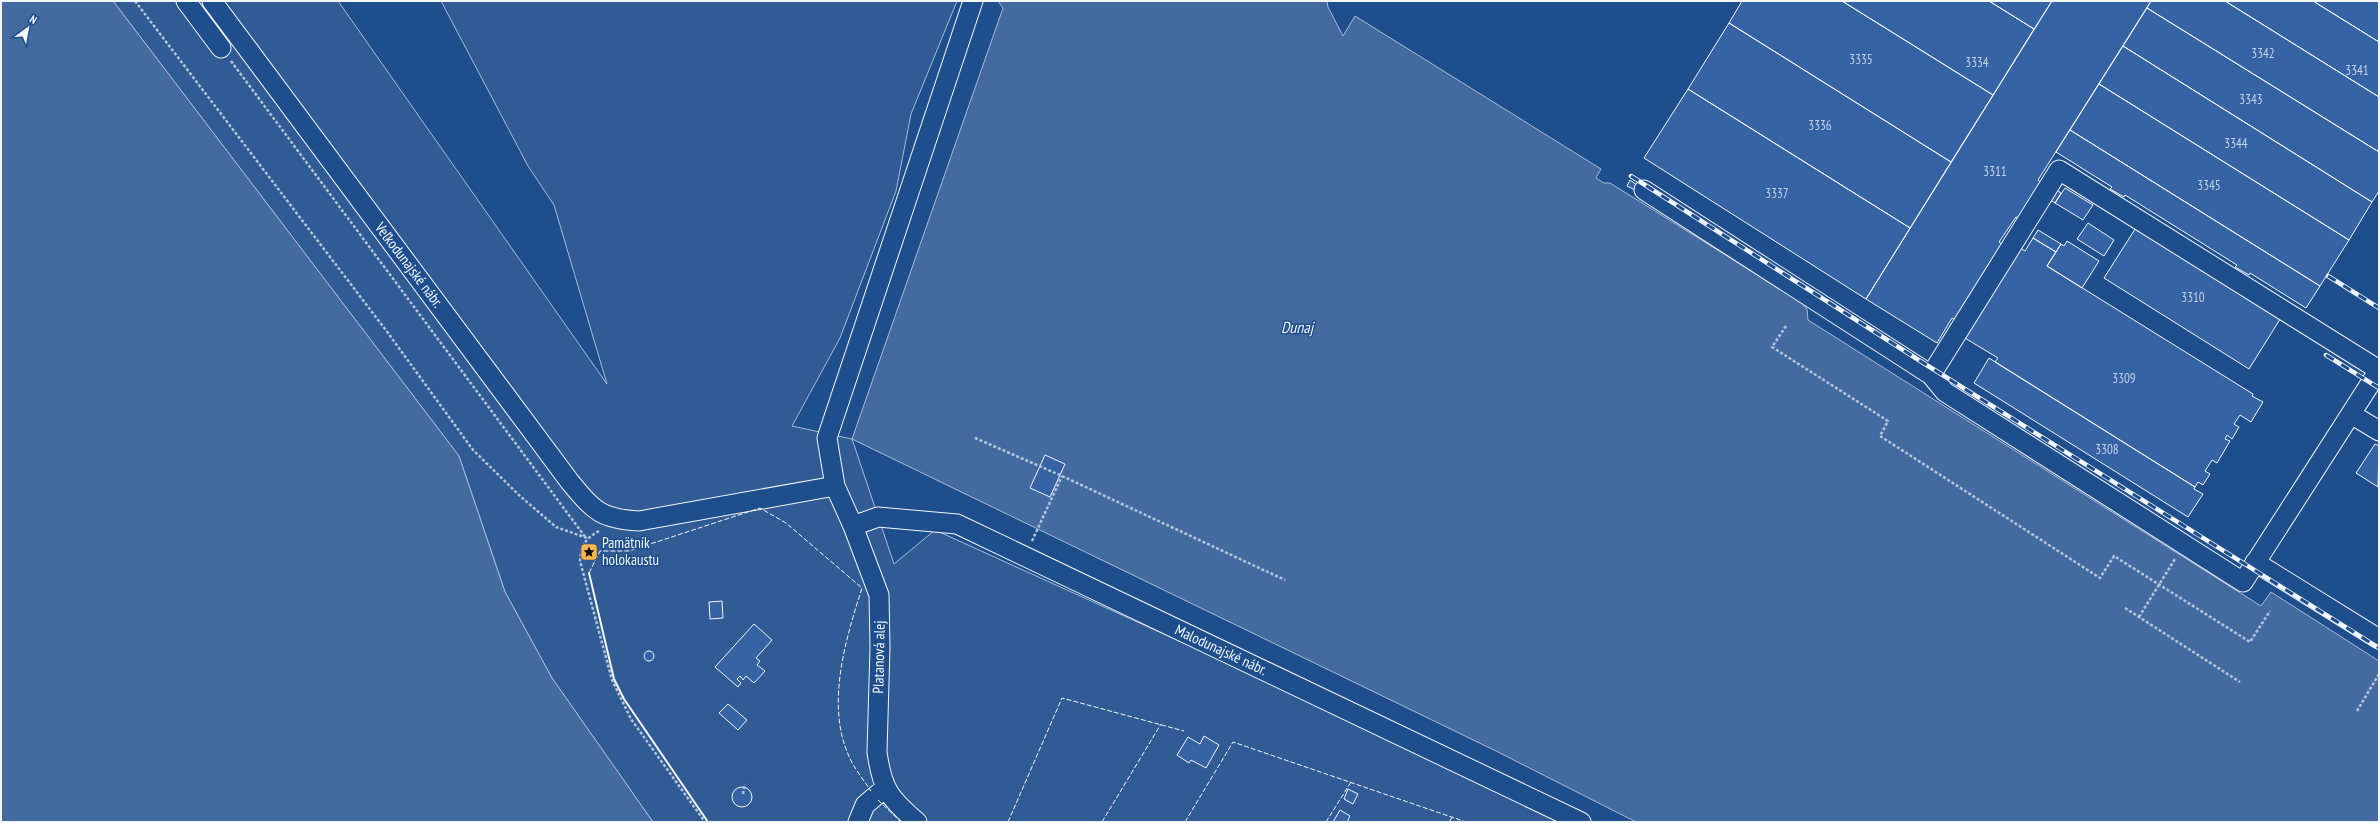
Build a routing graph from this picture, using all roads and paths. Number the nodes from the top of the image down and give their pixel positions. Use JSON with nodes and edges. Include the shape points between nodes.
{"nodes":[{"id":1,"x":135,"y":1,"type":"edge"},
{"id":2,"x":186,"y":1,"type":"edge"},
{"id":3,"x":212,"y":1,"type":"edge"},
{"id":4,"x":972,"y":1,"type":"edge"},
{"id":5,"x":221,"y":48,"type":"joint"},
{"id":6,"x":1644,"y":190,"type":"dead end"},
{"id":7,"x":1786,"y":326,"type":"dead end"},
{"id":8,"x":2379,"y":370,"type":"edge"},
{"id":9,"x":1931,"y":375,"type":"junction"},
{"id":10,"x":2351,"y":414,"type":"junction"},
{"id":11,"x":2379,"y":431,"type":"edge"},
{"id":12,"x":975,"y":438,"type":"dead end"},
{"id":13,"x":1062,"y":476,"type":"junction"},
{"id":14,"x":835,"y":486,"type":"junction"},
{"id":15,"x":852,"y":526,"type":"junction"},
{"id":16,"x":1038,"y":529,"type":"dead end"},
{"id":17,"x":587,"y":538,"type":"junction"},
{"id":18,"x":2184,"y":545,"type":"junction"},
{"id":19,"x":2255,"y":562,"type":"junction"},
{"id":20,"x":1285,"y":580,"type":"dead end"},
{"id":21,"x":2125,"y":608,"type":"dead end"},
{"id":22,"x":2270,"y":611,"type":"dead end"},
{"id":23,"x":2139,"y":617,"type":"junction"},
{"id":24,"x":2379,"y":639,"type":"edge"},
{"id":25,"x":2379,"y":674,"type":"edge"},
{"id":26,"x":2240,"y":682,"type":"dead end"},
{"id":27,"x":2357,"y":711,"type":"dead end"},
{"id":28,"x":745,"y":784,"type":"dead end"},
{"id":29,"x":885,"y":788,"type":"junction"},
{"id":30,"x":743,"y":794,"type":"dead end"},
{"id":31,"x":705,"y":822,"type":"edge"},
{"id":32,"x":858,"y":822,"type":"edge"},
{"id":33,"x":916,"y":822,"type":"edge"},
{"id":34,"x":1581,"y":822,"type":"edge"}],
"edges":[{"from":1,"to":17,"type":"path","via":[[388,333],[473,450],[556,527]]},
{"from":2,"to":5,"type":"street"},
{"from":3,"to":14,"type":"street","name":"Veľkodunajské nábr.","via":[[570,482],[598,512],[615,520],[639,521]]},
{"from":4,"to":14,"type":"street","name":"Platanová alej","via":[[826,438]]},
{"from":5,"to":17,"type":"path"},
{"from":6,"to":9,"type":"street"},
{"from":7,"to":22,"type":"path","via":[[1772,347],[1888,422],[1880,436],[2100,578],[2114,556],[2250,642]]},
{"from":8,"to":9,"type":"street","via":[[2059,170]]},
{"from":8,"to":10,"type":"street"},
{"from":9,"to":18,"type":"street","via":[[1945,392]]},
{"from":10,"to":11,"type":"street"},
{"from":10,"to":19,"type":"street"},
{"from":12,"to":13,"type":"path"},
{"from":13,"to":16,"type":"path"},
{"from":13,"to":20,"type":"path"},
{"from":14,"to":15,"type":"street","name":"Platanová alej"},
{"from":15,"to":29,"type":"street","name":"Platanová alej","via":[[879,594],[877,752]]},
{"from":15,"to":34,"type":"street","name":"Malodunajské nábr.","via":[[878,517],[957,524]]},
{"from":17,"to":31,"type":"path","via":[[581,549],[580,561],[612,680],[631,719]]},
{"from":18,"to":19,"type":"street","via":[[2243,582]]},
{"from":18,"to":23,"type":"path"},
{"from":19,"to":24,"type":"street"},
{"from":21,"to":23,"type":"path"},
{"from":23,"to":26,"type":"path"},
{"from":25,"to":27,"type":"path"},
{"from":28,"to":30,"type":"path"},
{"from":29,"to":32,"type":"street","via":[[866,805]]},
{"from":29,"to":33,"type":"street","name":"Platanová alej"}]}
